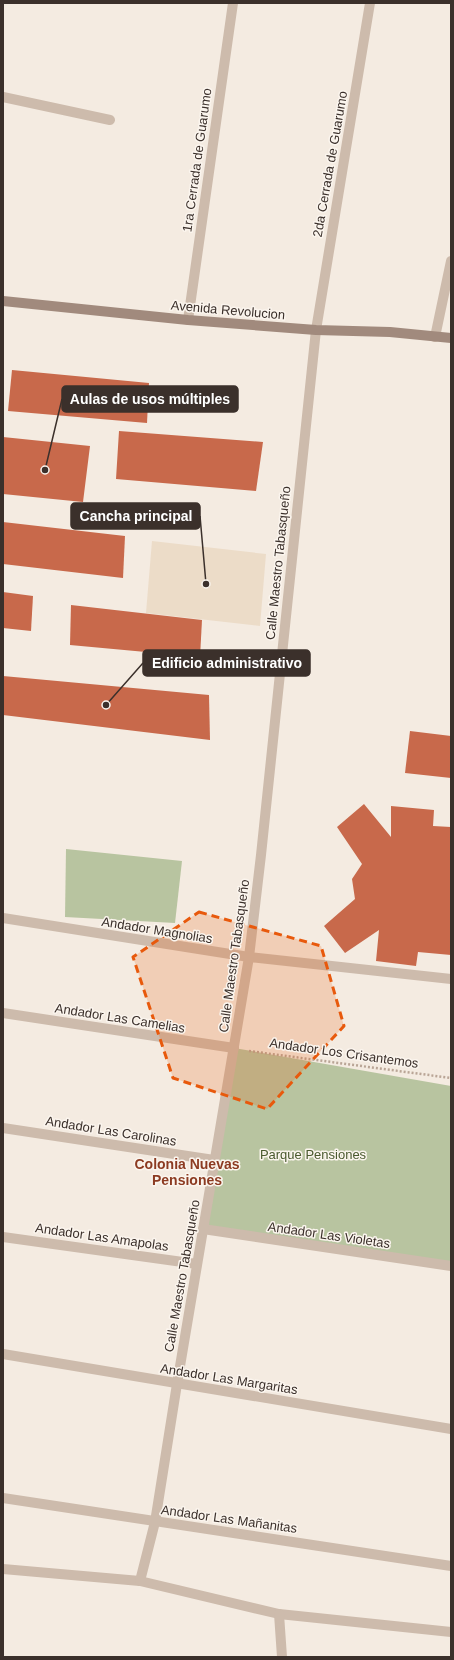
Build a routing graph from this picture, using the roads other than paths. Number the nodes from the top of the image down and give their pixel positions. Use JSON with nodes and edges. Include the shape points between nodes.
{"nodes":[{"id":1,"x":233,"y":3,"type":"edge"},
{"id":2,"x":370,"y":3,"type":"edge"},
{"id":3,"x":3,"y":97,"type":"edge"},
{"id":4,"x":110,"y":120,"type":"dead end"},
{"id":5,"x":451,"y":262,"type":"edge"},
{"id":6,"x":3,"y":301,"type":"edge"},
{"id":7,"x":188,"y":320,"type":"junction"},
{"id":8,"x":316,"y":330,"type":"junction"},
{"id":9,"x":435,"y":337,"type":"junction"},
{"id":10,"x":451,"y":338,"type":"edge"},
{"id":11,"x":3,"y":918,"type":"edge"},
{"id":12,"x":249,"y":958,"type":"junction"},
{"id":13,"x":451,"y":979,"type":"edge"},
{"id":14,"x":3,"y":1013,"type":"edge"},
{"id":15,"x":234,"y":1048,"type":"junction"},
{"id":16,"x":3,"y":1128,"type":"edge"},
{"id":17,"x":214,"y":1160,"type":"junction"},
{"id":18,"x":203,"y":1229,"type":"junction"},
{"id":19,"x":3,"y":1237,"type":"edge"},
{"id":20,"x":197,"y":1264,"type":"junction"},
{"id":21,"x":451,"y":1266,"type":"edge"},
{"id":22,"x":3,"y":1354,"type":"edge"},
{"id":23,"x":177,"y":1384,"type":"junction"},
{"id":24,"x":451,"y":1429,"type":"edge"},
{"id":25,"x":3,"y":1498,"type":"edge"},
{"id":26,"x":155,"y":1522,"type":"junction"},
{"id":27,"x":451,"y":1566,"type":"edge"},
{"id":28,"x":3,"y":1569,"type":"edge"},
{"id":29,"x":140,"y":1581,"type":"junction"},
{"id":30,"x":279,"y":1614,"type":"junction"},
{"id":31,"x":451,"y":1632,"type":"edge"},
{"id":32,"x":282,"y":1657,"type":"edge"}],
"edges":[{"from":1,"to":7,"type":"street","name":"1ra Cerrada de Guarumo"},
{"from":2,"to":8,"type":"street","name":"2da Cerrada de Guarumo"},
{"from":3,"to":4,"type":"street"},
{"from":5,"to":9,"type":"street"},
{"from":6,"to":7,"type":"street","name":"Avenida Revolucion"},
{"from":7,"to":8,"type":"street","name":"Avenida Revolucion"},
{"from":8,"to":9,"type":"street","name":"Avenida Revolucion","via":[[390,332]]},
{"from":8,"to":12,"type":"street","name":"Calle Maestro Tabasqueño"},
{"from":9,"to":10,"type":"street","name":"Avenida Revolucion"},
{"from":11,"to":12,"type":"street","name":"Andador Magnolias"},
{"from":12,"to":13,"type":"street","name":"Andador Magnolias"},
{"from":12,"to":15,"type":"street","name":"Calle Maestro Tabasqueño"},
{"from":14,"to":15,"type":"street","name":"Andador Las Camelias"},
{"from":15,"to":17,"type":"street","name":"Calle Maestro Tabasqueño"},
{"from":16,"to":17,"type":"street","name":"Andador Las Carolinas"},
{"from":17,"to":18,"type":"street","name":"Calle Maestro Tabasqueño"},
{"from":18,"to":20,"type":"street","name":"Calle Maestro Tabasqueño"},
{"from":18,"to":21,"type":"street","name":"Andador Las Violetas"},
{"from":19,"to":20,"type":"street","name":"Andador Las Amapolas"},
{"from":20,"to":23,"type":"street","name":"Calle Maestro Tabasqueño"},
{"from":22,"to":23,"type":"street","name":"Andador Las Margaritas"},
{"from":23,"to":24,"type":"street","name":"Andador Las Margaritas"},
{"from":23,"to":26,"type":"street","name":"Calle Maestro Tabasqueño"},
{"from":25,"to":26,"type":"street","name":"Andador Las Mañanitas"},
{"from":26,"to":27,"type":"street","name":"Andador Las Mañanitas"},
{"from":26,"to":29,"type":"street","name":"Calle Maestro Tabasqueño"},
{"from":28,"to":29,"type":"street"},
{"from":29,"to":30,"type":"street"},
{"from":30,"to":31,"type":"street"},
{"from":30,"to":32,"type":"street"}]}
